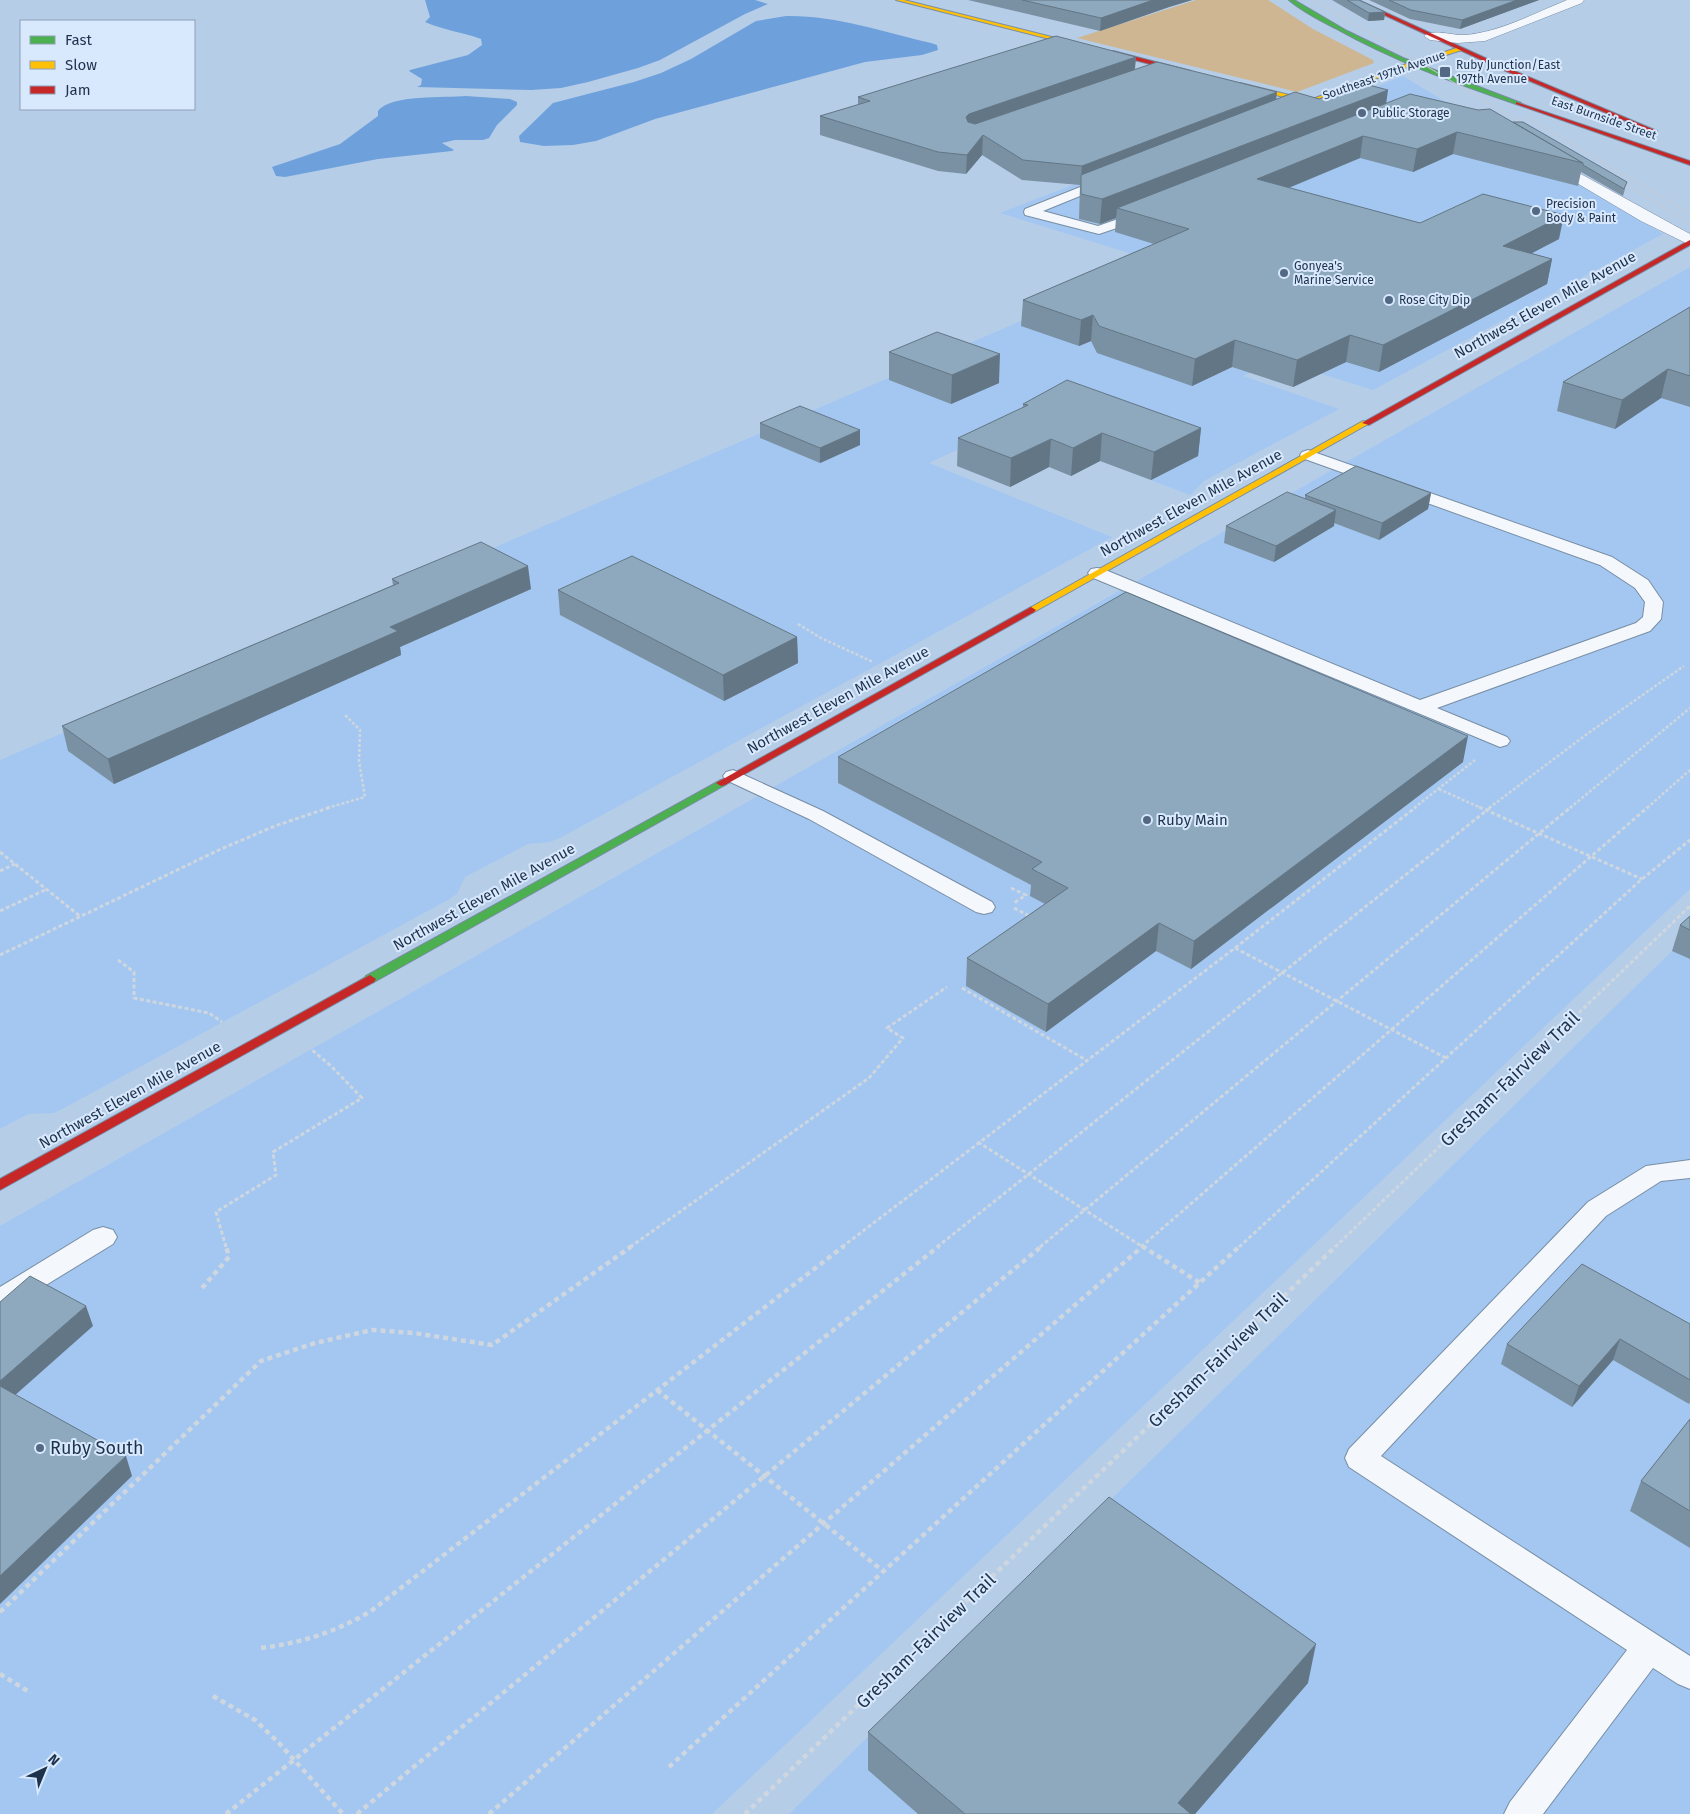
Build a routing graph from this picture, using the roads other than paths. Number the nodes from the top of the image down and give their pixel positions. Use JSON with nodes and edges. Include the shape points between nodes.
{"nodes":[{"id":1,"x":898,"y":0,"type":"edge"},
{"id":2,"x":1291,"y":0,"type":"edge"},
{"id":3,"x":1354,"y":0,"type":"edge"},
{"id":4,"x":1578,"y":0,"type":"edge"},
{"id":5,"x":1430,"y":36,"type":"junction"},
{"id":6,"x":1485,"y":37,"type":"junction"},
{"id":7,"x":1460,"y":49,"type":"junction"},
{"id":8,"x":1410,"y":64,"type":"junction"},
{"id":9,"x":1172,"y":68,"type":"junction"},
{"id":10,"x":1153,"y":74,"type":"edge"},
{"id":11,"x":1199,"y":75,"type":"edge"},
{"id":12,"x":1227,"y":81,"type":"edge"},
{"id":13,"x":1331,"y":93,"type":"junction"},
{"id":14,"x":1350,"y":98,"type":"edge"},
{"id":15,"x":1310,"y":102,"type":"junction"},
{"id":16,"x":1289,"y":110,"type":"edge"},
{"id":17,"x":1661,"y":134,"type":"dead end"},
{"id":18,"x":1536,"y":153,"type":"edge"},
{"id":19,"x":1690,"y":162,"type":"edge"},
{"id":20,"x":1121,"y":175,"type":"edge"},
{"id":21,"x":1157,"y":209,"type":"edge"},
{"id":22,"x":1690,"y":241,"type":"edge"},
{"id":23,"x":1683,"y":252,"type":"edge"},
{"id":24,"x":1308,"y":455,"type":"junction"},
{"id":25,"x":1096,"y":573,"type":"junction"},
{"id":26,"x":1420,"y":708,"type":"junction"},
{"id":27,"x":1500,"y":741,"type":"road end"},
{"id":28,"x":733,"y":776,"type":"junction"},
{"id":29,"x":984,"y":907,"type":"dead end"},
{"id":30,"x":1690,"y":1169,"type":"edge"},
{"id":31,"x":0,"y":1185,"type":"edge"},
{"id":32,"x":103,"y":1237,"type":"dead end"},
{"id":33,"x":0,"y":1300,"type":"edge"},
{"id":34,"x":1649,"y":1647,"type":"junction"},
{"id":35,"x":1690,"y":1674,"type":"edge"},
{"id":36,"x":1522,"y":1814,"type":"edge"}],
"edges":[{"from":1,"to":9,"type":"street"},
{"from":2,"to":8,"type":"street","name":"East Burnside Street","via":[[1350,36]]},
{"from":3,"to":5,"type":"street","name":"East Burnside Street"},
{"from":4,"to":6,"type":"street","name":"Southeast 197th Avenue"},
{"from":5,"to":6,"type":"street","name":"Southeast 197th Avenue"},
{"from":5,"to":7,"type":"street","name":"East Burnside Street"},
{"from":6,"to":7,"type":"street","name":"Southeast 197th Avenue"},
{"from":7,"to":8,"type":"street","name":"Southeast 197th Avenue"},
{"from":7,"to":17,"type":"street","name":"East Burnside Street"},
{"from":8,"to":13,"type":"street","name":"Southeast 197th Avenue"},
{"from":8,"to":19,"type":"street","name":"East Burnside Street"},
{"from":9,"to":10,"type":"street"},
{"from":9,"to":11,"type":"street"},
{"from":12,"to":15,"type":"street"},
{"from":13,"to":14,"type":"lane"},
{"from":13,"to":15,"type":"street","name":"Southeast 197th Avenue"},
{"from":15,"to":16,"type":"lane"},
{"from":18,"to":22,"type":"street"},
{"from":20,"to":21,"type":"lane","via":[[1030,212],[1099,230]]},
{"from":22,"to":23,"type":"street","name":"Northwest Eleven Mile Avenue"},
{"from":23,"to":24,"type":"street","name":"Northwest Eleven Mile Avenue"},
{"from":24,"to":25,"type":"street","name":"Northwest Eleven Mile Avenue"},
{"from":24,"to":26,"type":"lane","via":[[1606,561],[1637,580],[1654,602],[1652,618],[1643,627]]},
{"from":25,"to":26,"type":"lane"},
{"from":25,"to":28,"type":"street","name":"Northwest Eleven Mile Avenue"},
{"from":26,"to":27,"type":"lane"},
{"from":28,"to":29,"type":"lane","via":[[816,815]]},
{"from":28,"to":31,"type":"street","name":"Northwest Eleven Mile Avenue"},
{"from":30,"to":34,"type":"lane","via":[[1655,1172],[1597,1209],[1360,1458]]},
{"from":32,"to":33,"type":"lane"},
{"from":34,"to":35,"type":"lane"},
{"from":34,"to":36,"type":"lane"}]}
